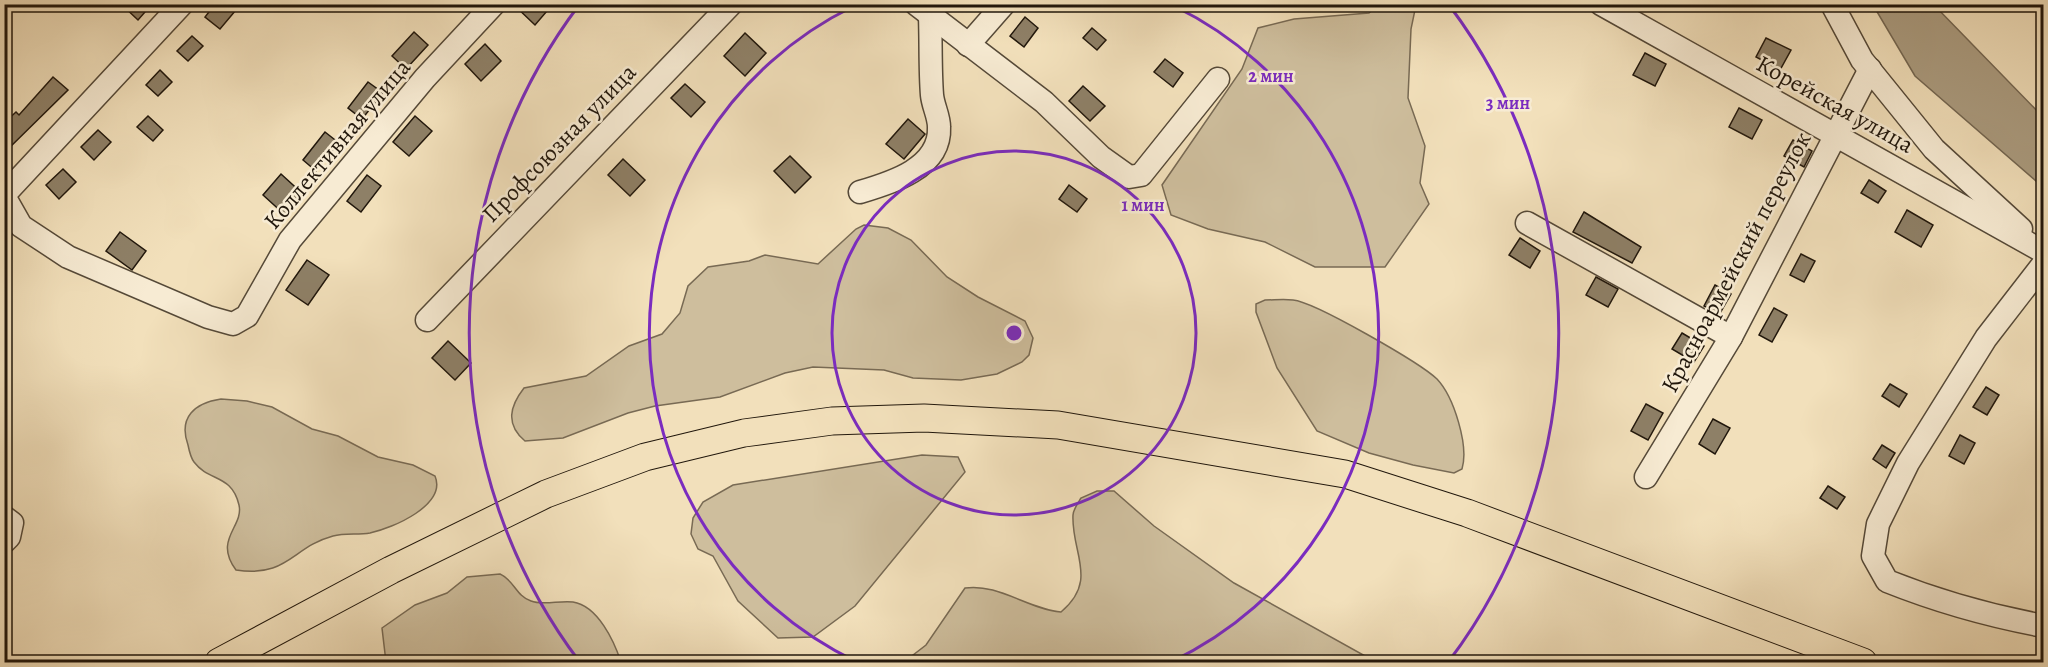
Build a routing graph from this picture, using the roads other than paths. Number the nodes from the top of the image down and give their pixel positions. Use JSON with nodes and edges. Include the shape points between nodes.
{"nodes":[{"id":1,"x":182,"y":4,"type":"edge"},
{"id":2,"x":494,"y":4,"type":"edge"},
{"id":3,"x":730,"y":4,"type":"edge"},
{"id":4,"x":1004,"y":4,"type":"edge"},
{"id":5,"x":1601,"y":4,"type":"edge"},
{"id":6,"x":1832,"y":4,"type":"edge"},
{"id":7,"x":923,"y":10,"type":"edge"},
{"id":8,"x":968,"y":45,"type":"junction"},
{"id":9,"x":1870,"y":69,"type":"junction"},
{"id":10,"x":1218,"y":79,"type":"dead end"},
{"id":11,"x":1836,"y":135,"type":"junction"},
{"id":12,"x":860,"y":192,"type":"dead end"},
{"id":13,"x":4,"y":196,"type":"edge"},
{"id":14,"x":1527,"y":224,"type":"dead end"},
{"id":15,"x":2043,"y":250,"type":"edge"},
{"id":16,"x":2043,"y":263,"type":"edge"},
{"id":17,"x":427,"y":320,"type":"dead end"},
{"id":18,"x":1731,"y":337,"type":"junction"},
{"id":19,"x":1646,"y":477,"type":"dead end"},
{"id":20,"x":4,"y":517,"type":"edge"},
{"id":21,"x":4,"y":542,"type":"edge"},
{"id":22,"x":2043,"y":626,"type":"edge"},
{"id":23,"x":219,"y":663,"type":"edge"},
{"id":24,"x":1863,"y":663,"type":"edge"}],
"edges":[{"from":1,"to":13,"type":"street"},
{"from":2,"to":13,"type":"street","name":"Коллективная улица","via":[[425,78],[290,240],[246,316],[233,324],[68,257],[21,226]]},
{"from":3,"to":17,"type":"street","name":"Профсоюзная улица"},
{"from":4,"to":8,"type":"street"},
{"from":5,"to":11,"type":"street","name":"Корейская улица"},
{"from":6,"to":9,"type":"street"},
{"from":7,"to":8,"type":"street"},
{"from":7,"to":12,"type":"street","via":[[939,127],[936,147],[926,161],[910,172]]},
{"from":8,"to":10,"type":"street","via":[[1044,102],[1101,157],[1129,177],[1141,175]]},
{"from":9,"to":11,"type":"street","name":"Красноармейский переулок"},
{"from":9,"to":15,"type":"street","via":[[1934,149]]},
{"from":11,"to":15,"type":"street","name":"Корейская улица"},
{"from":11,"to":18,"type":"street","name":"Красноармейский переулок"},
{"from":14,"to":18,"type":"street"},
{"from":16,"to":22,"type":"street","via":[[1986,338],[1908,463],[1878,524],[1873,556],[1887,582],[1920,595]]},
{"from":18,"to":19,"type":"street","name":"Красноармейский переулок"},
{"from":20,"to":21,"type":"street","via":[[12,523]]},
{"from":23,"to":24,"type":"main road","via":[[391,570],[546,494],[645,458],[744,433],[832,421],[924,418],[1058,425],[1345,474],[1467,513]]}]}
